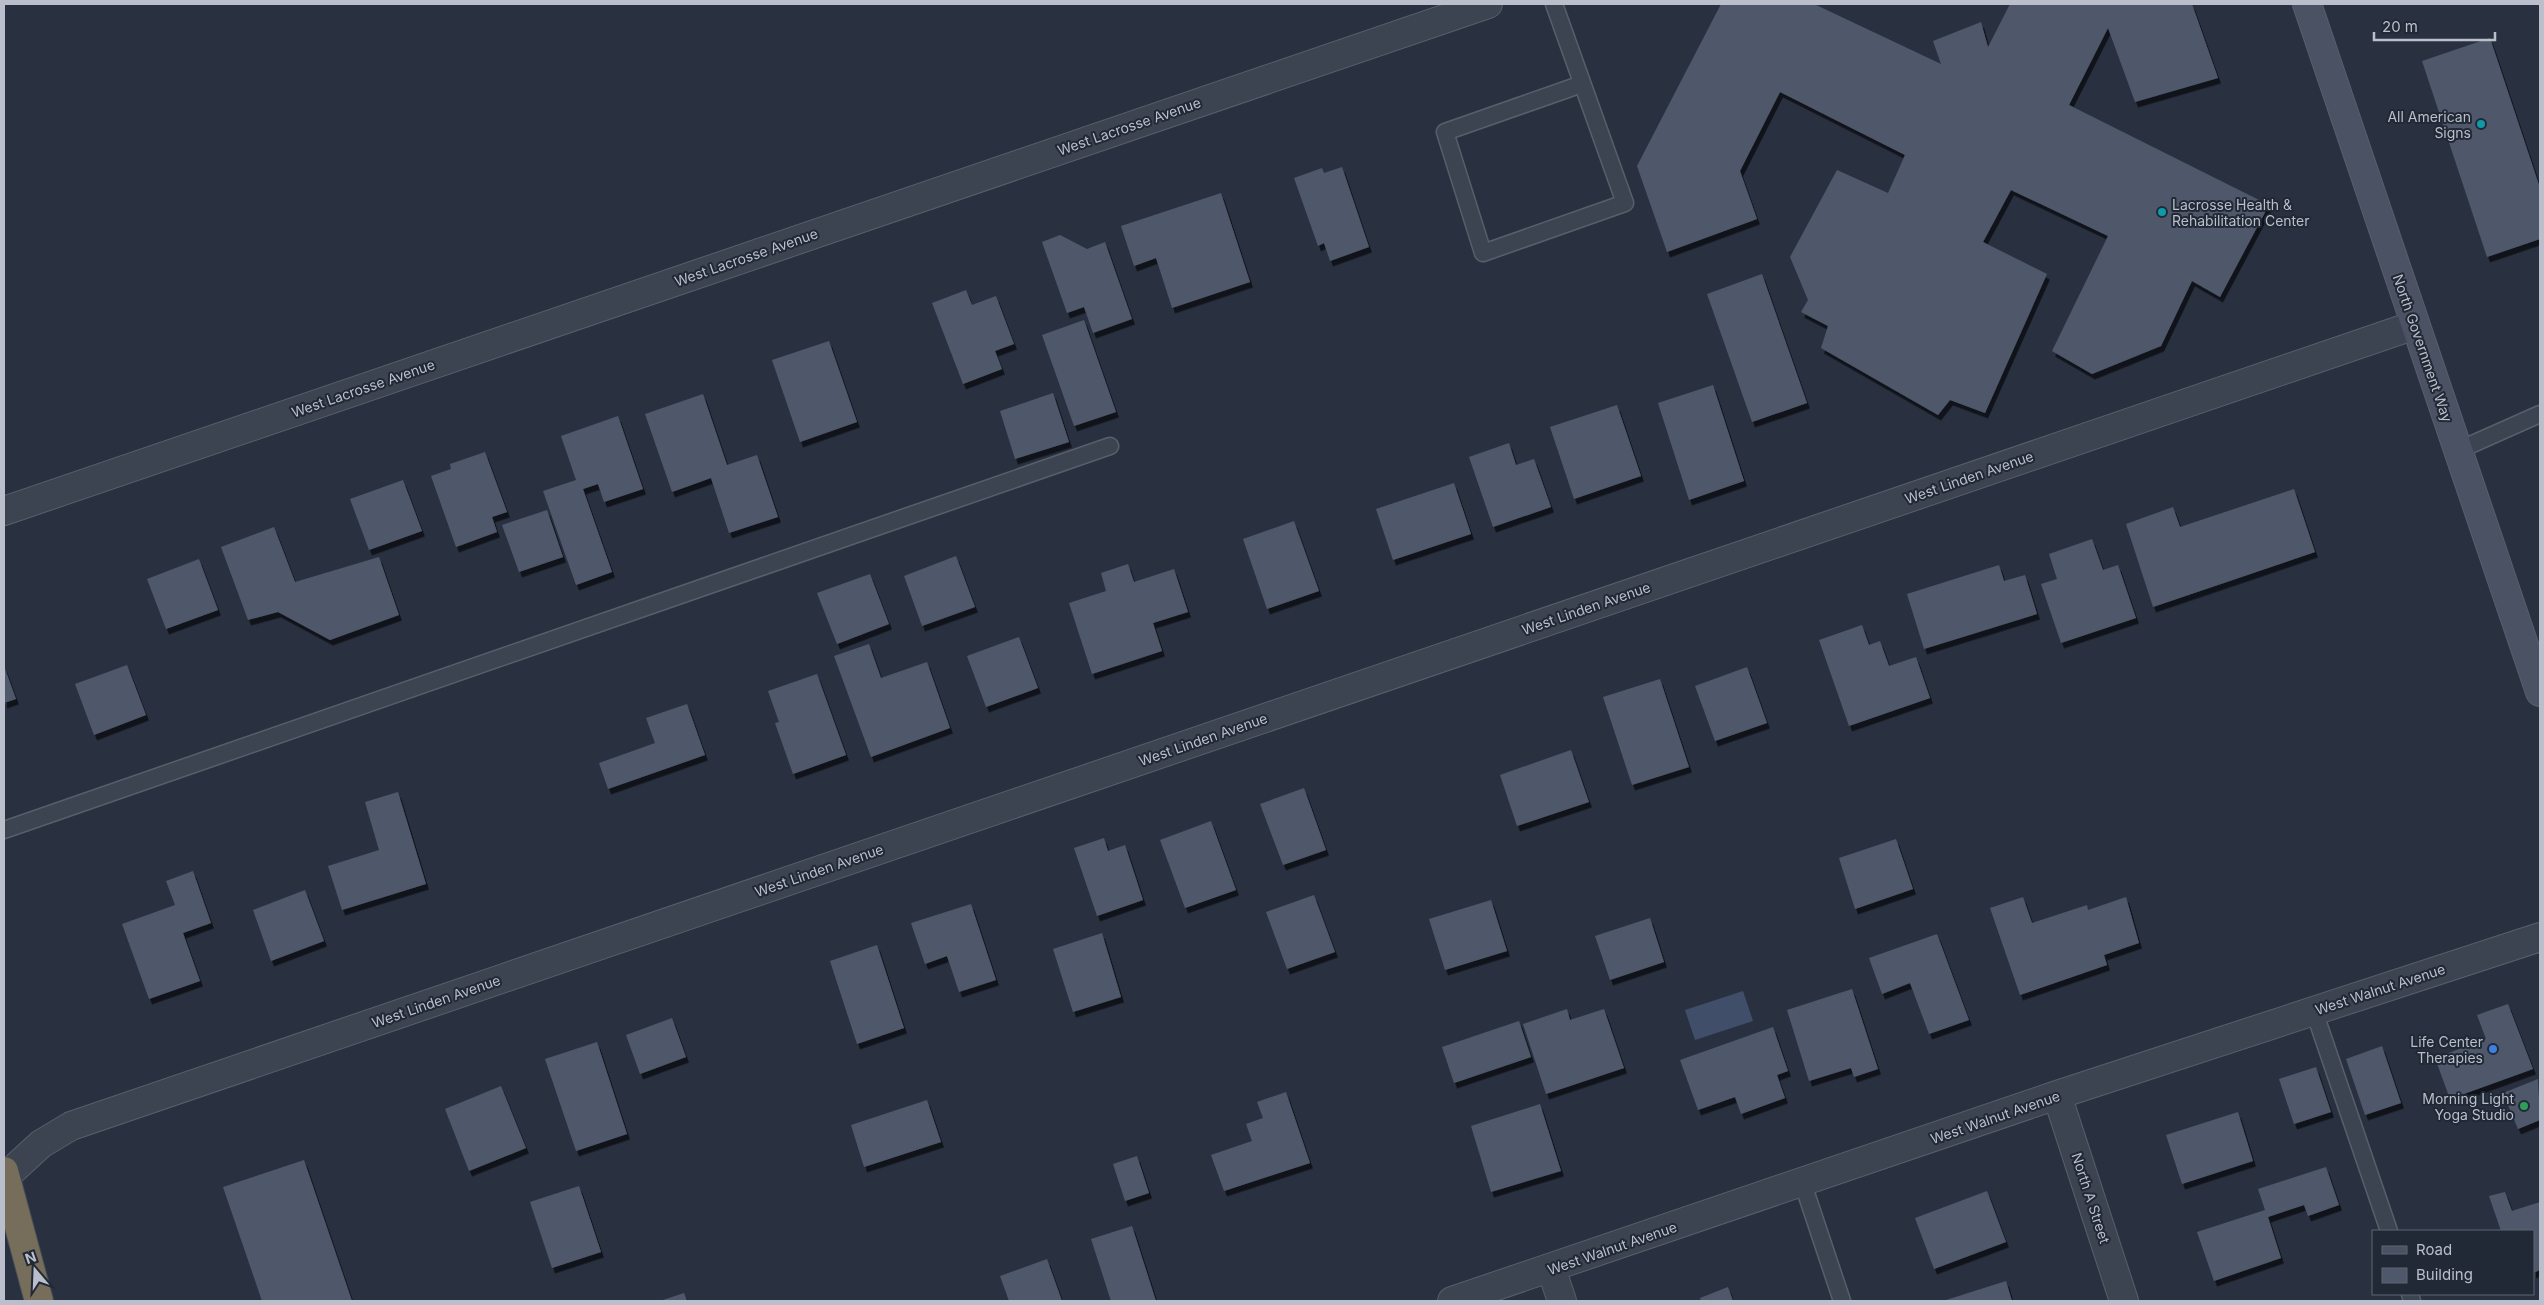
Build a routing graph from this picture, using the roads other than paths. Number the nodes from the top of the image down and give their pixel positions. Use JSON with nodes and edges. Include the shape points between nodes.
{"nodes":[{"id":1,"x":1488,"y":4,"type":"edge"},
{"id":2,"x":1554,"y":4,"type":"edge"},
{"id":3,"x":2307,"y":4,"type":"edge"},
{"id":4,"x":1582,"y":84,"type":"junction"},
{"id":5,"x":2415,"y":325,"type":"junction"},
{"id":6,"x":2540,"y":414,"type":"edge"},
{"id":7,"x":1110,"y":446,"type":"dead end"},
{"id":8,"x":2459,"y":450,"type":"junction"},
{"id":9,"x":4,"y":511,"type":"edge"},
{"id":10,"x":2540,"y":692,"type":"edge"},
{"id":11,"x":4,"y":830,"type":"edge"},
{"id":12,"x":2540,"y":937,"type":"edge"},
{"id":13,"x":2314,"y":1011,"type":"junction"},
{"id":14,"x":2057,"y":1096,"type":"junction"},
{"id":15,"x":4,"y":1175,"type":"edge"},
{"id":16,"x":1803,"y":1184,"type":"junction"},
{"id":17,"x":2389,"y":1230,"type":"edge"},
{"id":18,"x":1551,"y":1268,"type":"junction"},
{"id":19,"x":39,"y":1301,"type":"edge"},
{"id":20,"x":1452,"y":1301,"type":"edge"},
{"id":21,"x":1562,"y":1301,"type":"edge"},
{"id":22,"x":1842,"y":1301,"type":"edge"},
{"id":23,"x":2124,"y":1301,"type":"edge"}],
"edges":[{"from":1,"to":9,"type":"street","name":"West Lacrosse Avenue"},
{"from":2,"to":4,"type":"lane"},
{"from":3,"to":5,"type":"main road","name":"North Government Way"},
{"from":4,"to":4,"type":"lane","via":[[1624,203],[1482,253],[1445,132]]},
{"from":5,"to":8,"type":"main road","name":"North Government Way"},
{"from":5,"to":15,"type":"street","name":"West Linden Avenue","via":[[71,1126],[41,1144]]},
{"from":6,"to":8,"type":"lane"},
{"from":7,"to":11,"type":"lane"},
{"from":8,"to":10,"type":"main road","name":"North Government Way"},
{"from":12,"to":13,"type":"street","name":"West Walnut Avenue"},
{"from":13,"to":14,"type":"street","name":"West Walnut Avenue"},
{"from":13,"to":17,"type":"lane"},
{"from":14,"to":16,"type":"street","name":"West Walnut Avenue"},
{"from":14,"to":23,"type":"street","name":"North A Street"},
{"from":15,"to":19,"type":"highway"},
{"from":16,"to":18,"type":"street","name":"West Walnut Avenue"},
{"from":16,"to":22,"type":"lane"},
{"from":18,"to":20,"type":"street","name":"West Walnut Avenue"},
{"from":18,"to":21,"type":"street"}]}
